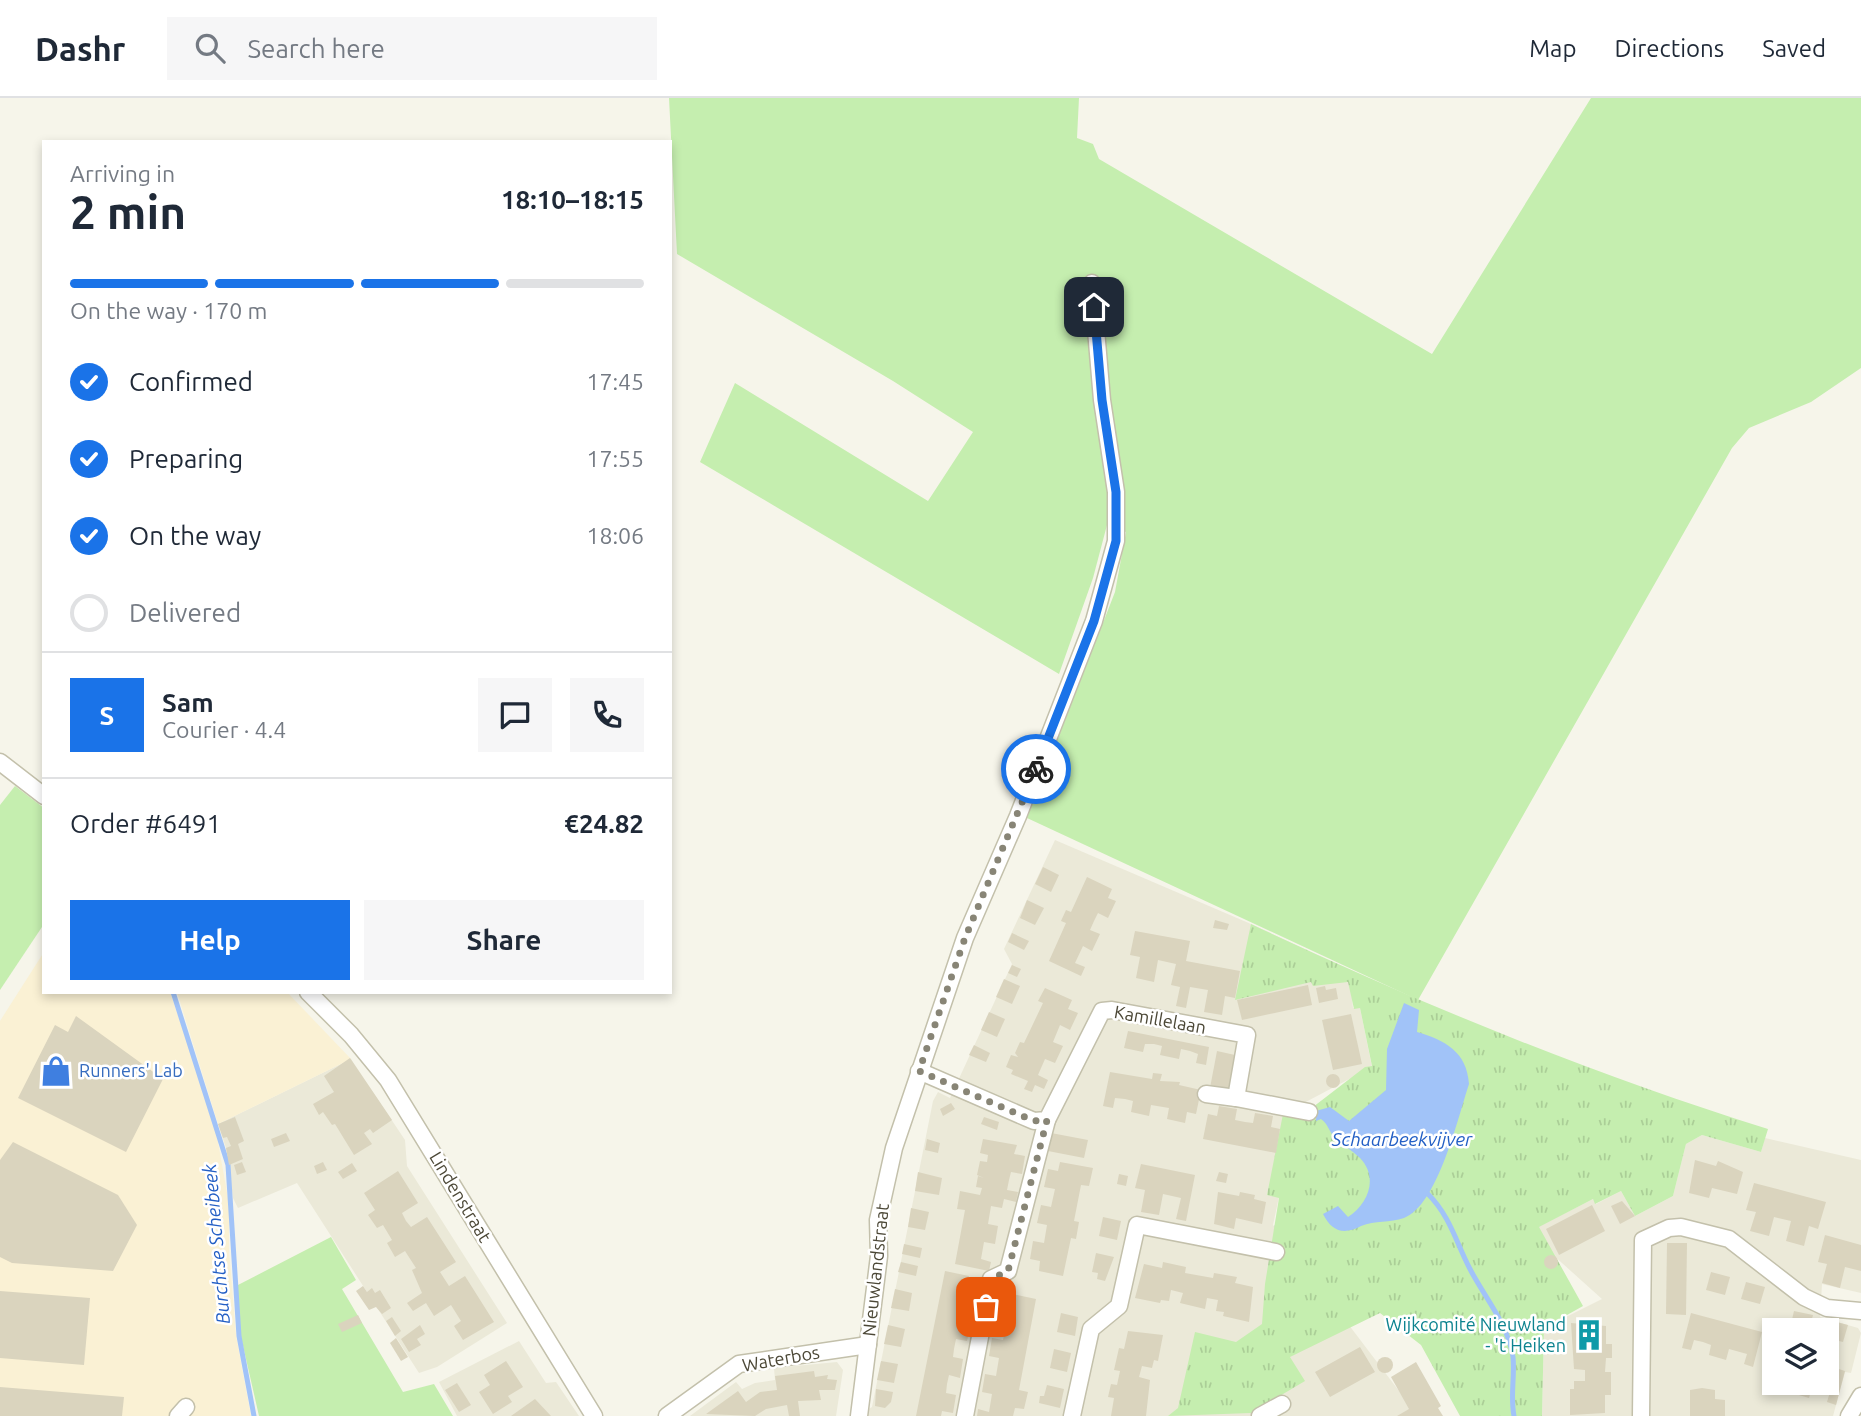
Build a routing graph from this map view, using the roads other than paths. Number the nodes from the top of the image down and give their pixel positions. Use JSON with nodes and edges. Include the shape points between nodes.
{"nodes":[{"id":1,"x":1092,"y":283,"type":"dead end"},
{"id":2,"x":0,"y":762,"type":"edge"},
{"id":3,"x":42,"y":794,"type":"edge"},
{"id":4,"x":310,"y":994,"type":"edge"},
{"id":5,"x":919,"y":1071,"type":"junction"},
{"id":6,"x":1206,"y":1094,"type":"dead end"},
{"id":7,"x":1236,"y":1098,"type":"junction"},
{"id":8,"x":1309,"y":1112,"type":"dead end"},
{"id":9,"x":1047,"y":1120,"type":"junction"},
{"id":10,"x":1276,"y":1252,"type":"dead end"},
{"id":11,"x":1861,"y":1311,"type":"edge"},
{"id":12,"x":868,"y":1345,"type":"junction"},
{"id":13,"x":1861,"y":1396,"type":"edge"},
{"id":14,"x":1282,"y":1404,"type":"dead end"},
{"id":15,"x":594,"y":1416,"type":"edge"},
{"id":16,"x":667,"y":1416,"type":"edge"},
{"id":17,"x":859,"y":1416,"type":"edge"},
{"id":18,"x":965,"y":1416,"type":"edge"},
{"id":19,"x":1073,"y":1416,"type":"edge"},
{"id":20,"x":1260,"y":1416,"type":"edge"},
{"id":21,"x":1641,"y":1416,"type":"edge"},
{"id":22,"x":1849,"y":1416,"type":"edge"}],
"edges":[{"from":1,"to":5,"type":"street","name":"Nieuwlandstraat","via":[[1116,492],[1116,541],[1094,621],[965,938]]},
{"from":2,"to":3,"type":"street"},
{"from":4,"to":15,"type":"street","name":"Lindenstraat","via":[[388,1080]]},
{"from":5,"to":9,"type":"street","via":[[1034,1121]]},
{"from":5,"to":12,"type":"street","name":"Nieuwlandstraat","via":[[894,1148],[878,1220],[879,1256]]},
{"from":6,"to":7,"type":"street"},
{"from":7,"to":8,"type":"street"},
{"from":7,"to":9,"type":"street","name":"Kamillelaan","via":[[1247,1035],[1102,1011]]},
{"from":9,"to":18,"type":"street","via":[[1008,1271],[991,1279]]},
{"from":10,"to":19,"type":"street","via":[[1138,1225],[1119,1306],[1091,1329]]},
{"from":11,"to":21,"type":"street","via":[[1827,1308],[1804,1297],[1729,1239],[1681,1227],[1643,1240]]},
{"from":12,"to":16,"type":"street","name":"Waterbos","via":[[739,1364]]},
{"from":12,"to":17,"type":"street","name":"Nieuwlandstraat"},
{"from":13,"to":22,"type":"street"},
{"from":14,"to":20,"type":"street"}]}
